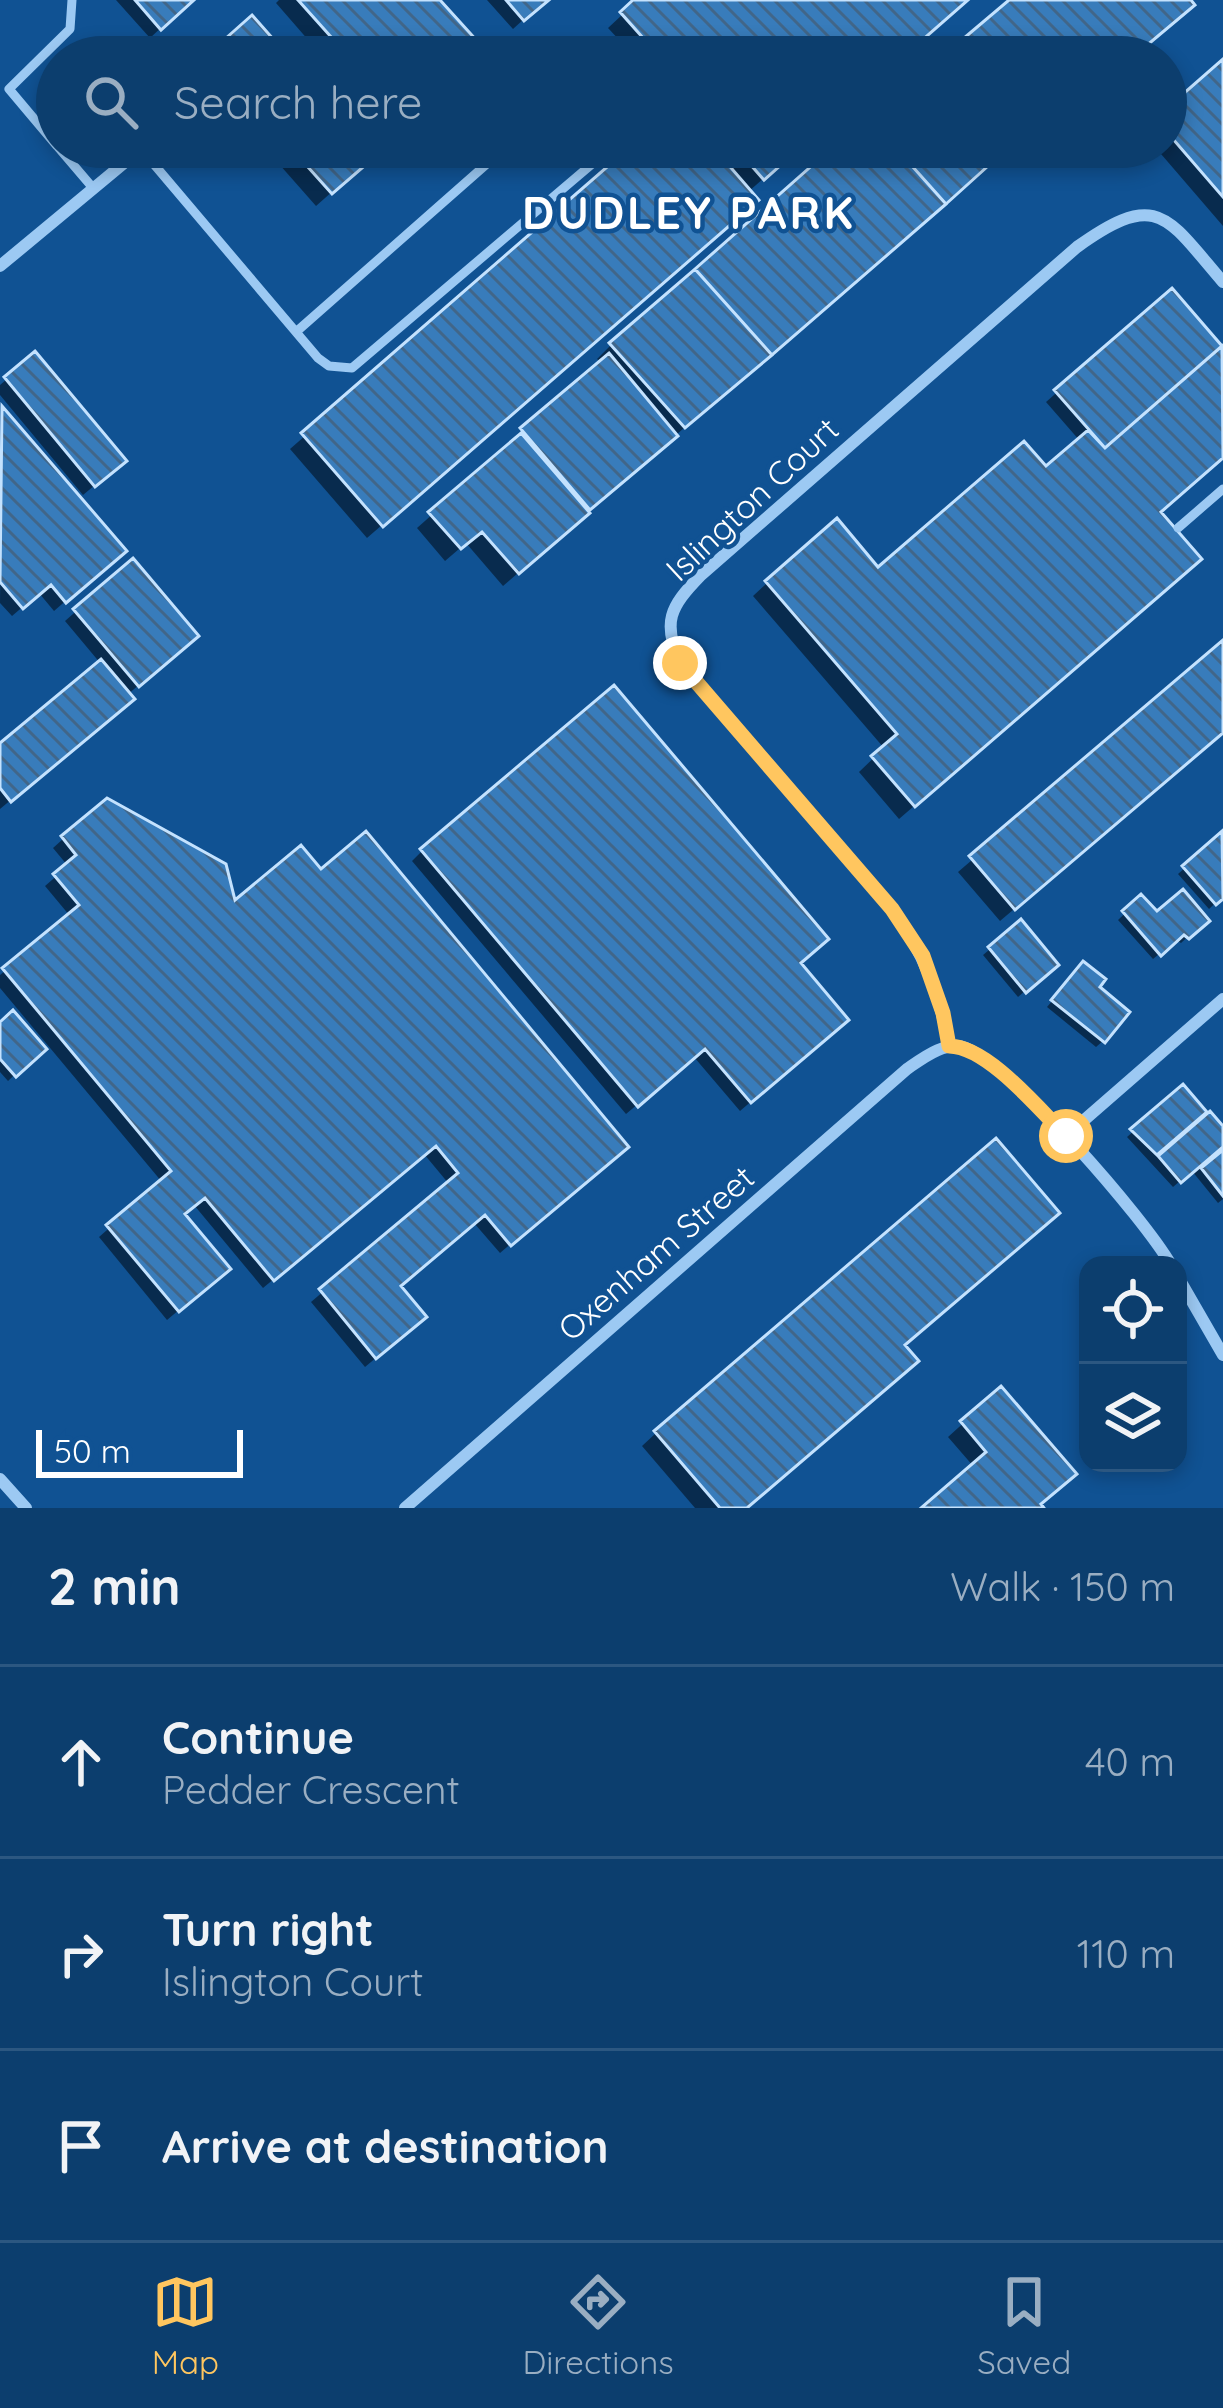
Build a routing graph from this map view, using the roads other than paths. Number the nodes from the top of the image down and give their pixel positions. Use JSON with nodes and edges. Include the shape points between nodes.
{"nodes":[{"id":1,"x":72,"y":0,"type":"edge"},
{"id":2,"x":63,"y":36,"type":"edge"},
{"id":3,"x":36,"y":62,"type":"edge"},
{"id":4,"x":36,"y":120,"type":"edge"},
{"id":5,"x":77,"y":168,"type":"edge"},
{"id":6,"x":118,"y":168,"type":"edge"},
{"id":7,"x":157,"y":168,"type":"edge"},
{"id":8,"x":482,"y":168,"type":"edge"},
{"id":9,"x":587,"y":168,"type":"edge"},
{"id":10,"x":94,"y":188,"type":"junction"},
{"id":11,"x":0,"y":266,"type":"edge"},
{"id":12,"x":1223,"y":282,"type":"edge"},
{"id":13,"x":296,"y":332,"type":"junction"},
{"id":14,"x":1223,"y":489,"type":"edge"},
{"id":15,"x":1178,"y":528,"type":"dead end"},
{"id":16,"x":1223,"y":999,"type":"edge"},
{"id":17,"x":949,"y":1046,"type":"junction"},
{"id":18,"x":1066,"y":1136,"type":"junction"},
{"id":19,"x":1165,"y":1256,"type":"edge"},
{"id":20,"x":1187,"y":1292,"type":"edge"},
{"id":21,"x":1223,"y":1355,"type":"edge"},
{"id":22,"x":0,"y":1479,"type":"edge"},
{"id":23,"x":26,"y":1508,"type":"edge"},
{"id":24,"x":405,"y":1508,"type":"edge"}],
"edges":[{"from":1,"to":2,"type":"lane"},
{"from":3,"to":4,"type":"lane","via":[[9,89]]},
{"from":5,"to":10,"type":"lane"},
{"from":6,"to":10,"type":"street"},
{"from":7,"to":13,"type":"lane"},
{"from":8,"to":13,"type":"lane"},
{"from":9,"to":13,"type":"lane","via":[[352,368],[329,366]]},
{"from":10,"to":11,"type":"street"},
{"from":12,"to":17,"type":"street","name":"Islington Court","via":[[1173,226],[1147,213],[1115,220],[700,576],[673,613],[668,636],[680,663],[916,942]]},
{"from":14,"to":15,"type":"lane"},
{"from":16,"to":18,"type":"street"},
{"from":17,"to":18,"type":"street","via":[[980,1057]]},
{"from":17,"to":24,"type":"street","name":"Oxenham Street","via":[[907,1069]]},
{"from":18,"to":19,"type":"street"},
{"from":20,"to":21,"type":"street"},
{"from":22,"to":23,"type":"street"}]}
